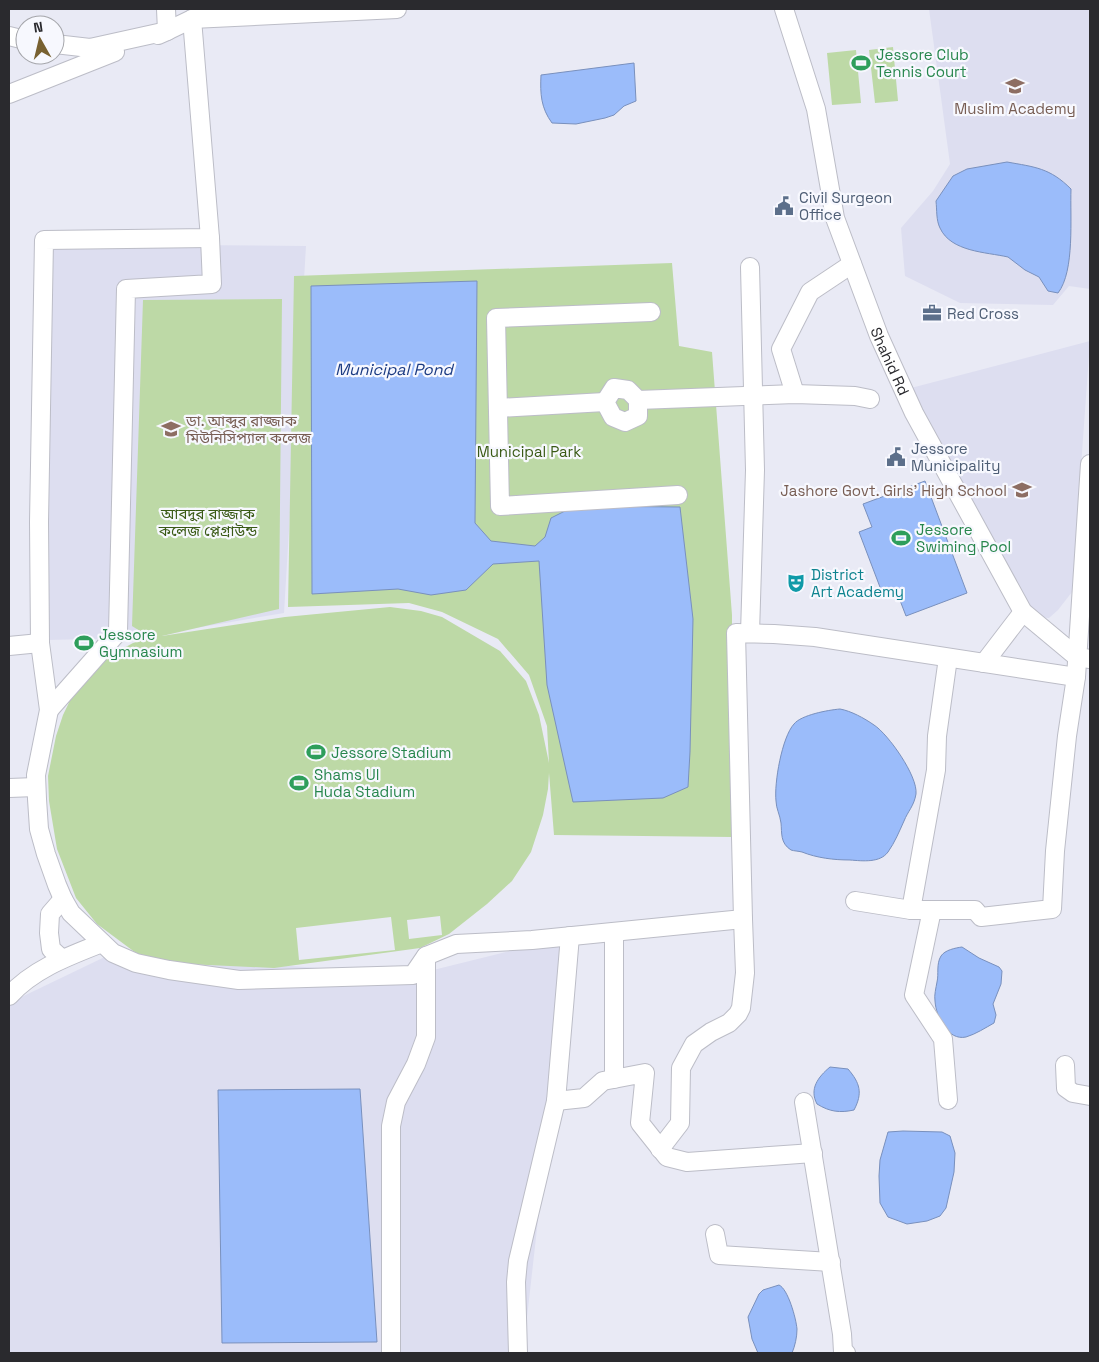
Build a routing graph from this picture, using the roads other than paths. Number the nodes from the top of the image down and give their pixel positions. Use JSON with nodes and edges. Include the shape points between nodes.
{"nodes":[{"id":1,"x":166,"y":9,"type":"edge"},
{"id":2,"x":397,"y":9,"type":"edge"},
{"id":3,"x":784,"y":9,"type":"edge"},
{"id":4,"x":368,"y":10,"type":"edge"},
{"id":5,"x":192,"y":19,"type":"junction"},
{"id":6,"x":167,"y":31,"type":"junction"},
{"id":7,"x":65,"y":45,"type":"edge"},
{"id":8,"x":9,"y":94,"type":"edge"},
{"id":9,"x":210,"y":238,"type":"junction"},
{"id":10,"x":852,"y":264,"type":"junction"},
{"id":11,"x":750,"y":267,"type":"dead end"},
{"id":12,"x":651,"y":312,"type":"dead end"},
{"id":13,"x":794,"y":394,"type":"junction"},
{"id":14,"x":753,"y":395,"type":"junction"},
{"id":15,"x":870,"y":399,"type":"dead end"},
{"id":16,"x":638,"y":400,"type":"junction"},
{"id":17,"x":605,"y":402,"type":"junction"},
{"id":18,"x":498,"y":408,"type":"junction"},
{"id":19,"x":1090,"y":464,"type":"edge"},
{"id":20,"x":678,"y":495,"type":"dead end"},
{"id":21,"x":1088,"y":522,"type":"edge"},
{"id":22,"x":1023,"y":612,"type":"junction"},
{"id":23,"x":750,"y":634,"type":"junction"},
{"id":24,"x":40,"y":643,"type":"junction"},
{"id":25,"x":9,"y":646,"type":"edge"},
{"id":26,"x":948,"y":658,"type":"junction"},
{"id":27,"x":1084,"y":658,"type":"edge"},
{"id":28,"x":984,"y":663,"type":"junction"},
{"id":29,"x":1076,"y":677,"type":"junction"},
{"id":30,"x":49,"y":710,"type":"junction"},
{"id":31,"x":36,"y":787,"type":"junction"},
{"id":32,"x":9,"y":788,"type":"edge"},
{"id":33,"x":64,"y":899,"type":"junction"},
{"id":34,"x":855,"y":901,"type":"dead end"},
{"id":35,"x":911,"y":910,"type":"junction"},
{"id":36,"x":932,"y":910,"type":"junction"},
{"id":37,"x":743,"y":919,"type":"junction"},
{"id":38,"x":614,"y":932,"type":"junction"},
{"id":39,"x":570,"y":936,"type":"junction"},
{"id":40,"x":102,"y":943,"type":"junction"},
{"id":41,"x":426,"y":956,"type":"junction"},
{"id":42,"x":62,"y":959,"type":"junction"},
{"id":43,"x":11,"y":991,"type":"edge"},
{"id":44,"x":1065,"y":1065,"type":"dead end"},
{"id":45,"x":614,"y":1079,"type":"junction"},
{"id":46,"x":1090,"y":1096,"type":"edge"},
{"id":47,"x":948,"y":1100,"type":"dead end"},
{"id":48,"x":556,"y":1101,"type":"junction"},
{"id":49,"x":804,"y":1102,"type":"dead end"},
{"id":50,"x":660,"y":1148,"type":"junction"},
{"id":51,"x":813,"y":1153,"type":"junction"},
{"id":52,"x":715,"y":1234,"type":"dead end"},
{"id":53,"x":831,"y":1262,"type":"junction"},
{"id":54,"x":391,"y":1353,"type":"edge"},
{"id":55,"x":518,"y":1353,"type":"edge"},
{"id":56,"x":846,"y":1353,"type":"edge"}],
"edges":[{"from":1,"to":6,"type":"street"},
{"from":2,"to":4,"type":"street"},
{"from":3,"to":10,"type":"street","name":"Shahid Rd","via":[[816,109],[835,218]]},
{"from":4,"to":5,"type":"street"},
{"from":5,"to":6,"type":"street"},
{"from":5,"to":9,"type":"street"},
{"from":6,"to":7,"type":"street","via":[[90,48]]},
{"from":6,"to":8,"type":"street"},
{"from":9,"to":24,"type":"street","via":[[44,240]]},
{"from":9,"to":30,"type":"street","via":[[212,284],[126,289],[118,632]]},
{"from":10,"to":13,"type":"street","via":[[810,292],[781,348]]},
{"from":10,"to":22,"type":"street","name":"Shahid Rd","via":[[879,336],[914,413]]},
{"from":11,"to":14,"type":"street"},
{"from":12,"to":18,"type":"street","via":[[496,318]]},
{"from":13,"to":14,"type":"street"},
{"from":13,"to":15,"type":"street"},
{"from":14,"to":16,"type":"street"},
{"from":14,"to":23,"type":"street","via":[[755,470]]},
{"from":16,"to":17,"type":"street","via":[[628,390],[614,388]]},
{"from":16,"to":17,"type":"street","via":[[638,416],[625,422],[613,417]]},
{"from":17,"to":18,"type":"street"},
{"from":18,"to":20,"type":"street","via":[[500,506]]},
{"from":19,"to":21,"type":"street"},
{"from":21,"to":27,"type":"street"},
{"from":22,"to":27,"type":"street","name":"Shahid Rd"},
{"from":22,"to":28,"type":"street"},
{"from":23,"to":26,"type":"street","via":[[815,637]]},
{"from":23,"to":37,"type":"street","via":[[736,633]]},
{"from":24,"to":25,"type":"street"},
{"from":24,"to":30,"type":"street"},
{"from":26,"to":28,"type":"street"},
{"from":26,"to":35,"type":"street","via":[[937,736],[936,770]]},
{"from":27,"to":29,"type":"street"},
{"from":28,"to":29,"type":"street"},
{"from":29,"to":36,"type":"street","via":[[1055,851],[1052,909],[981,917],[975,910]]},
{"from":30,"to":31,"type":"street"},
{"from":31,"to":32,"type":"street"},
{"from":31,"to":33,"type":"street","via":[[39,829]]},
{"from":33,"to":40,"type":"street","via":[[71,913]]},
{"from":33,"to":42,"type":"street","via":[[50,914],[49,933],[51,948]]},
{"from":34,"to":35,"type":"street"},
{"from":35,"to":36,"type":"street"},
{"from":36,"to":47,"type":"street","via":[[914,995],[943,1039]]},
{"from":37,"to":38,"type":"street"},
{"from":37,"to":50,"type":"street","via":[[745,973],[741,1008],[729,1023],[694,1044],[681,1068],[680,1123]]},
{"from":38,"to":39,"type":"street"},
{"from":38,"to":45,"type":"street"},
{"from":39,"to":41,"type":"street","via":[[456,944]]},
{"from":39,"to":48,"type":"street"},
{"from":40,"to":41,"type":"street","via":[[136,963],[239,980],[413,975]]},
{"from":40,"to":42,"type":"street"},
{"from":41,"to":54,"type":"street","via":[[426,1037],[396,1102],[391,1126]]},
{"from":42,"to":43,"type":"street"},
{"from":44,"to":46,"type":"street","via":[[1066,1088],[1073,1093]]},
{"from":45,"to":48,"type":"street","via":[[603,1081],[584,1098]]},
{"from":45,"to":50,"type":"street","via":[[645,1073],[640,1123]]},
{"from":48,"to":55,"type":"street","via":[[518,1261]]},
{"from":49,"to":51,"type":"street"},
{"from":50,"to":51,"type":"street","via":[[667,1158],[687,1162]]},
{"from":51,"to":53,"type":"street"},
{"from":52,"to":53,"type":"street","via":[[719,1255]]},
{"from":53,"to":56,"type":"street","via":[[843,1352]]}]}
